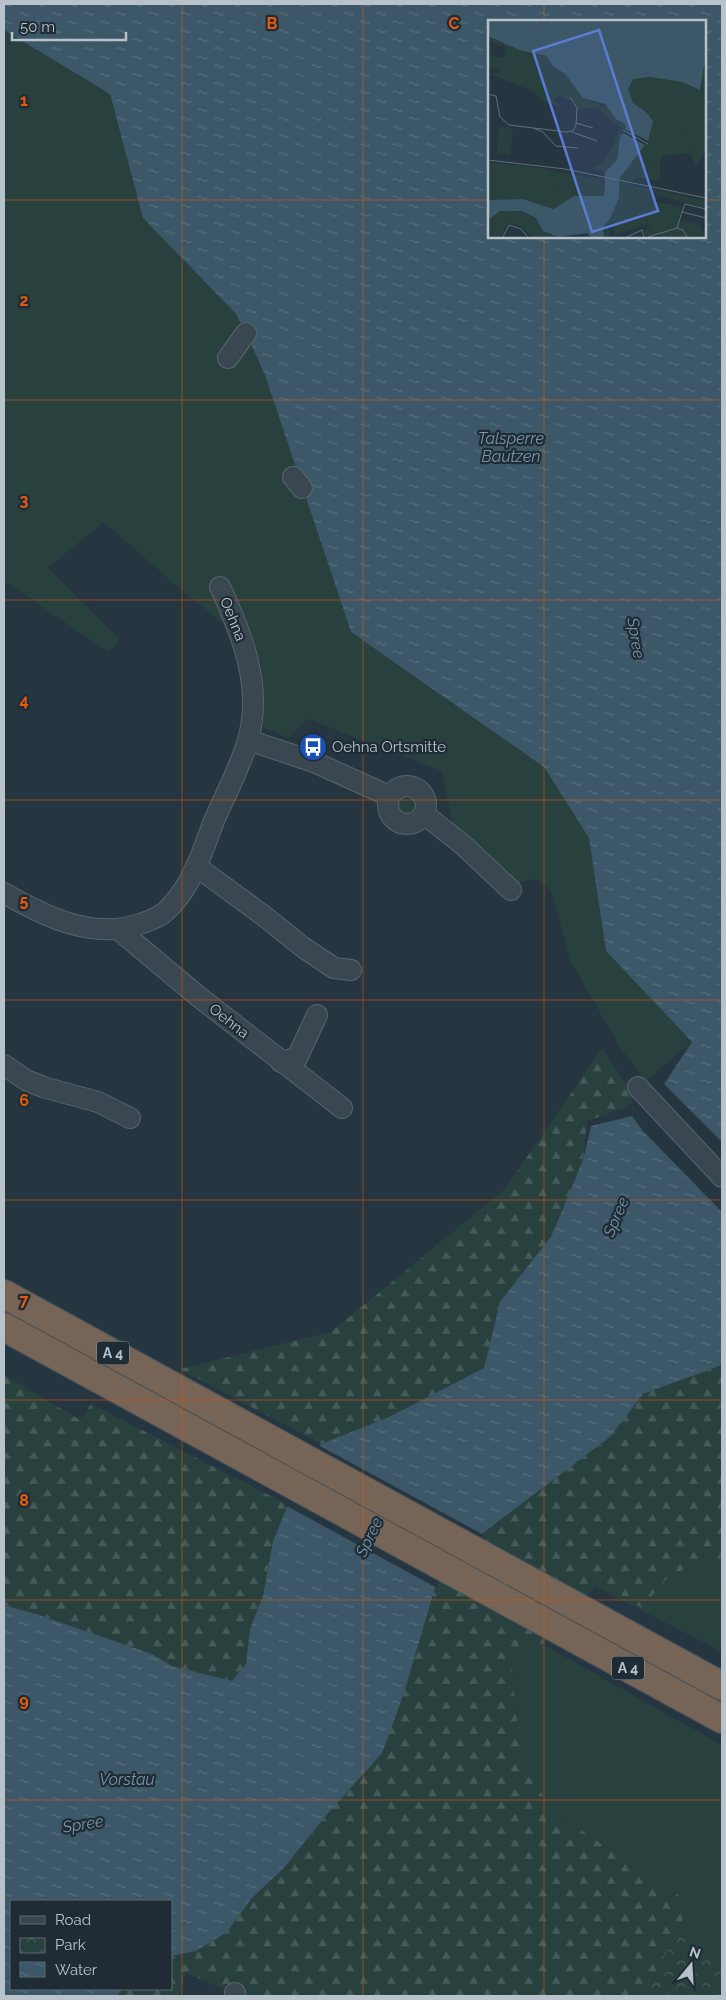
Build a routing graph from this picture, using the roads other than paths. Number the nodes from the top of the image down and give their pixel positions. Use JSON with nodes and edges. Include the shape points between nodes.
{"nodes":[{"id":1,"x":246,"y":333,"type":"dead end"},
{"id":2,"x":228,"y":358,"type":"dead end"},
{"id":3,"x":220,"y":587,"type":"dead end"},
{"id":4,"x":248,"y":740,"type":"junction"},
{"id":5,"x":389,"y":796,"type":"junction"},
{"id":6,"x":424,"y":814,"type":"junction"},
{"id":7,"x":196,"y":866,"type":"junction"},
{"id":8,"x":511,"y":890,"type":"dead end"},
{"id":9,"x":4,"y":893,"type":"edge"},
{"id":10,"x":119,"y":930,"type":"junction"},
{"id":11,"x":351,"y":970,"type":"dead end"},
{"id":12,"x":316,"y":1015,"type":"dead end"},
{"id":13,"x":282,"y":1062,"type":"junction"},
{"id":14,"x":4,"y":1065,"type":"edge"},
{"id":15,"x":638,"y":1087,"type":"dead end"},
{"id":16,"x":342,"y":1108,"type":"dead end"},
{"id":17,"x":130,"y":1118,"type":"dead end"},
{"id":18,"x":722,"y":1177,"type":"edge"},
{"id":19,"x":4,"y":1294,"type":"edge"},
{"id":20,"x":4,"y":1327,"type":"edge"},
{"id":21,"x":722,"y":1686,"type":"edge"},
{"id":22,"x":722,"y":1719,"type":"edge"}],
"edges":[{"from":1,"to":2,"type":"street"},
{"from":3,"to":4,"type":"street","name":"Oehna","via":[[250,669],[253,693]]},
{"from":4,"to":5,"type":"street","via":[[314,762]]},
{"from":4,"to":7,"type":"street","name":"Oehna"},
{"from":5,"to":6,"type":"street","via":[[388,809],[395,820],[414,822]]},
{"from":5,"to":6,"type":"street","via":[[398,788],[415,788],[424,796]]},
{"from":6,"to":8,"type":"street"},
{"from":7,"to":10,"type":"street","name":"Oehna","via":[[189,882],[166,912]]},
{"from":7,"to":11,"type":"street","via":[[304,948],[334,968]]},
{"from":9,"to":10,"type":"street","name":"Oehna","via":[[62,922]]},
{"from":10,"to":13,"type":"street","name":"Oehna"},
{"from":12,"to":13,"type":"street","via":[[297,1058]]},
{"from":13,"to":16,"type":"street","name":"Oehna"},
{"from":14,"to":17,"type":"street","via":[[42,1087],[98,1102]]},
{"from":15,"to":18,"type":"street"},
{"from":19,"to":21,"type":"highway","number":"A 4"},
{"from":20,"to":22,"type":"highway","number":"A 4"}]}
